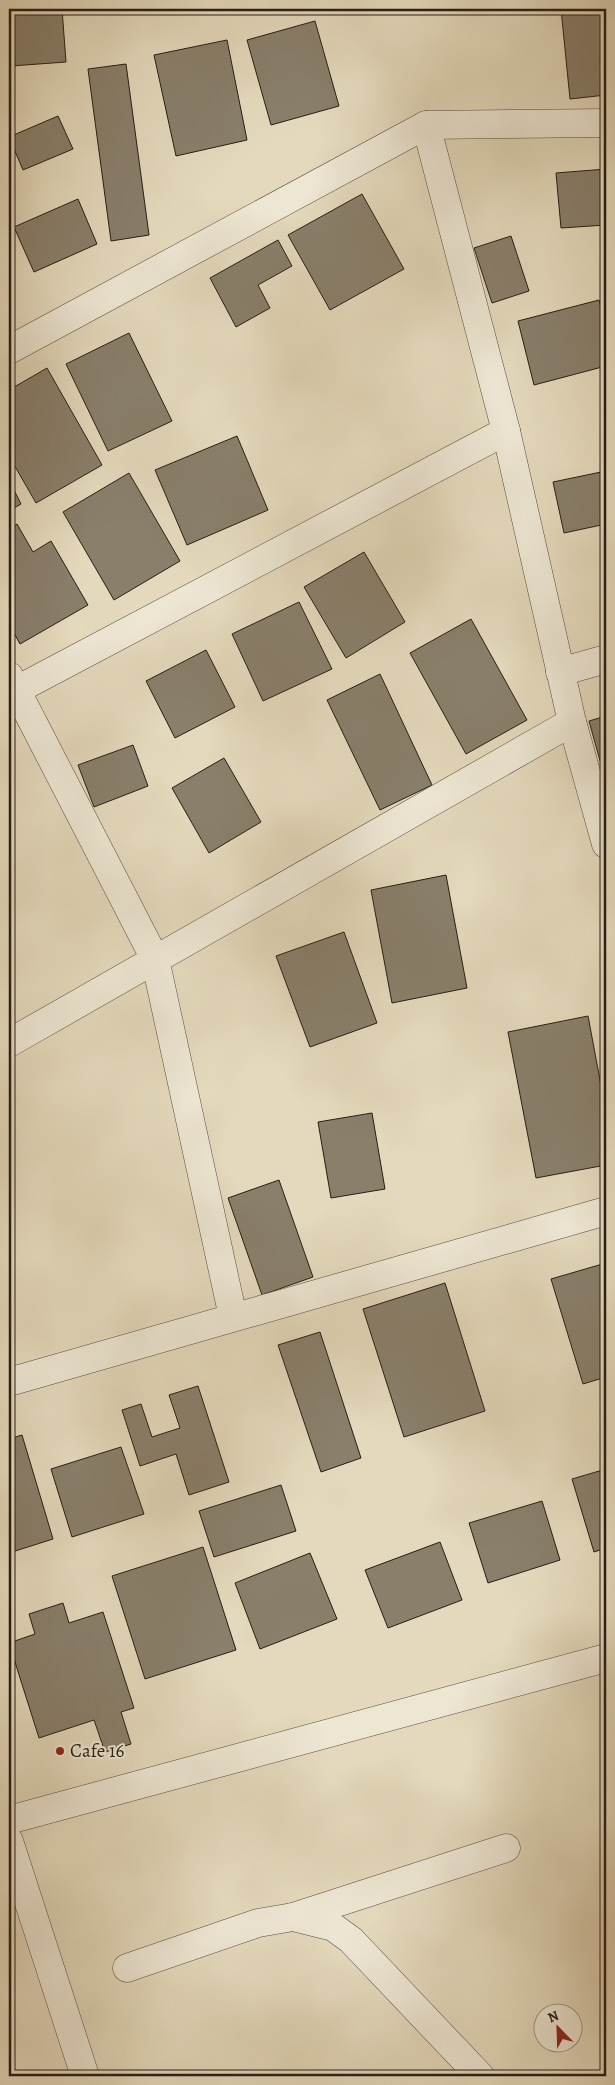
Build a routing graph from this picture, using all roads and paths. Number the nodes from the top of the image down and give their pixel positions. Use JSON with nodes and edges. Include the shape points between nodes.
{"nodes":[{"id":1,"x":606,"y":123,"type":"edge"},
{"id":2,"x":426,"y":125,"type":"junction"},
{"id":3,"x":9,"y":350,"type":"edge"},
{"id":4,"x":506,"y":431,"type":"junction"},
{"id":5,"x":606,"y":659,"type":"edge"},
{"id":6,"x":560,"y":672,"type":"junction"},
{"id":7,"x":11,"y":687,"type":"edge"},
{"id":8,"x":572,"y":722,"type":"junction"},
{"id":9,"x":606,"y":844,"type":"edge"},
{"id":10,"x":155,"y":959,"type":"junction"},
{"id":11,"x":9,"y":1042,"type":"edge"},
{"id":12,"x":606,"y":1211,"type":"edge"},
{"id":13,"x":234,"y":1317,"type":"junction"},
{"id":14,"x":9,"y":1382,"type":"edge"},
{"id":15,"x":606,"y":1658,"type":"edge"},
{"id":16,"x":9,"y":1820,"type":"edge"},
{"id":17,"x":9,"y":1842,"type":"edge"},
{"id":18,"x":506,"y":1848,"type":"dead end"},
{"id":19,"x":293,"y":1917,"type":"junction"},
{"id":20,"x":127,"y":1968,"type":"dead end"},
{"id":21,"x":85,"y":2076,"type":"edge"},
{"id":22,"x":480,"y":2076,"type":"edge"}],
"edges":[{"from":1,"to":2,"type":"street"},
{"from":2,"to":3,"type":"street"},
{"from":2,"to":4,"type":"street"},
{"from":4,"to":6,"type":"street"},
{"from":4,"to":7,"type":"street"},
{"from":5,"to":6,"type":"street"},
{"from":6,"to":8,"type":"street"},
{"from":7,"to":10,"type":"street"},
{"from":8,"to":9,"type":"street"},
{"from":8,"to":10,"type":"street"},
{"from":10,"to":11,"type":"street"},
{"from":10,"to":13,"type":"street"},
{"from":12,"to":13,"type":"street"},
{"from":13,"to":14,"type":"street"},
{"from":15,"to":16,"type":"street"},
{"from":17,"to":21,"type":"street"},
{"from":18,"to":19,"type":"street"},
{"from":19,"to":20,"type":"street","via":[[258,1923]]},
{"from":19,"to":22,"type":"street","via":[[333,1927],[351,1940]]}]}
